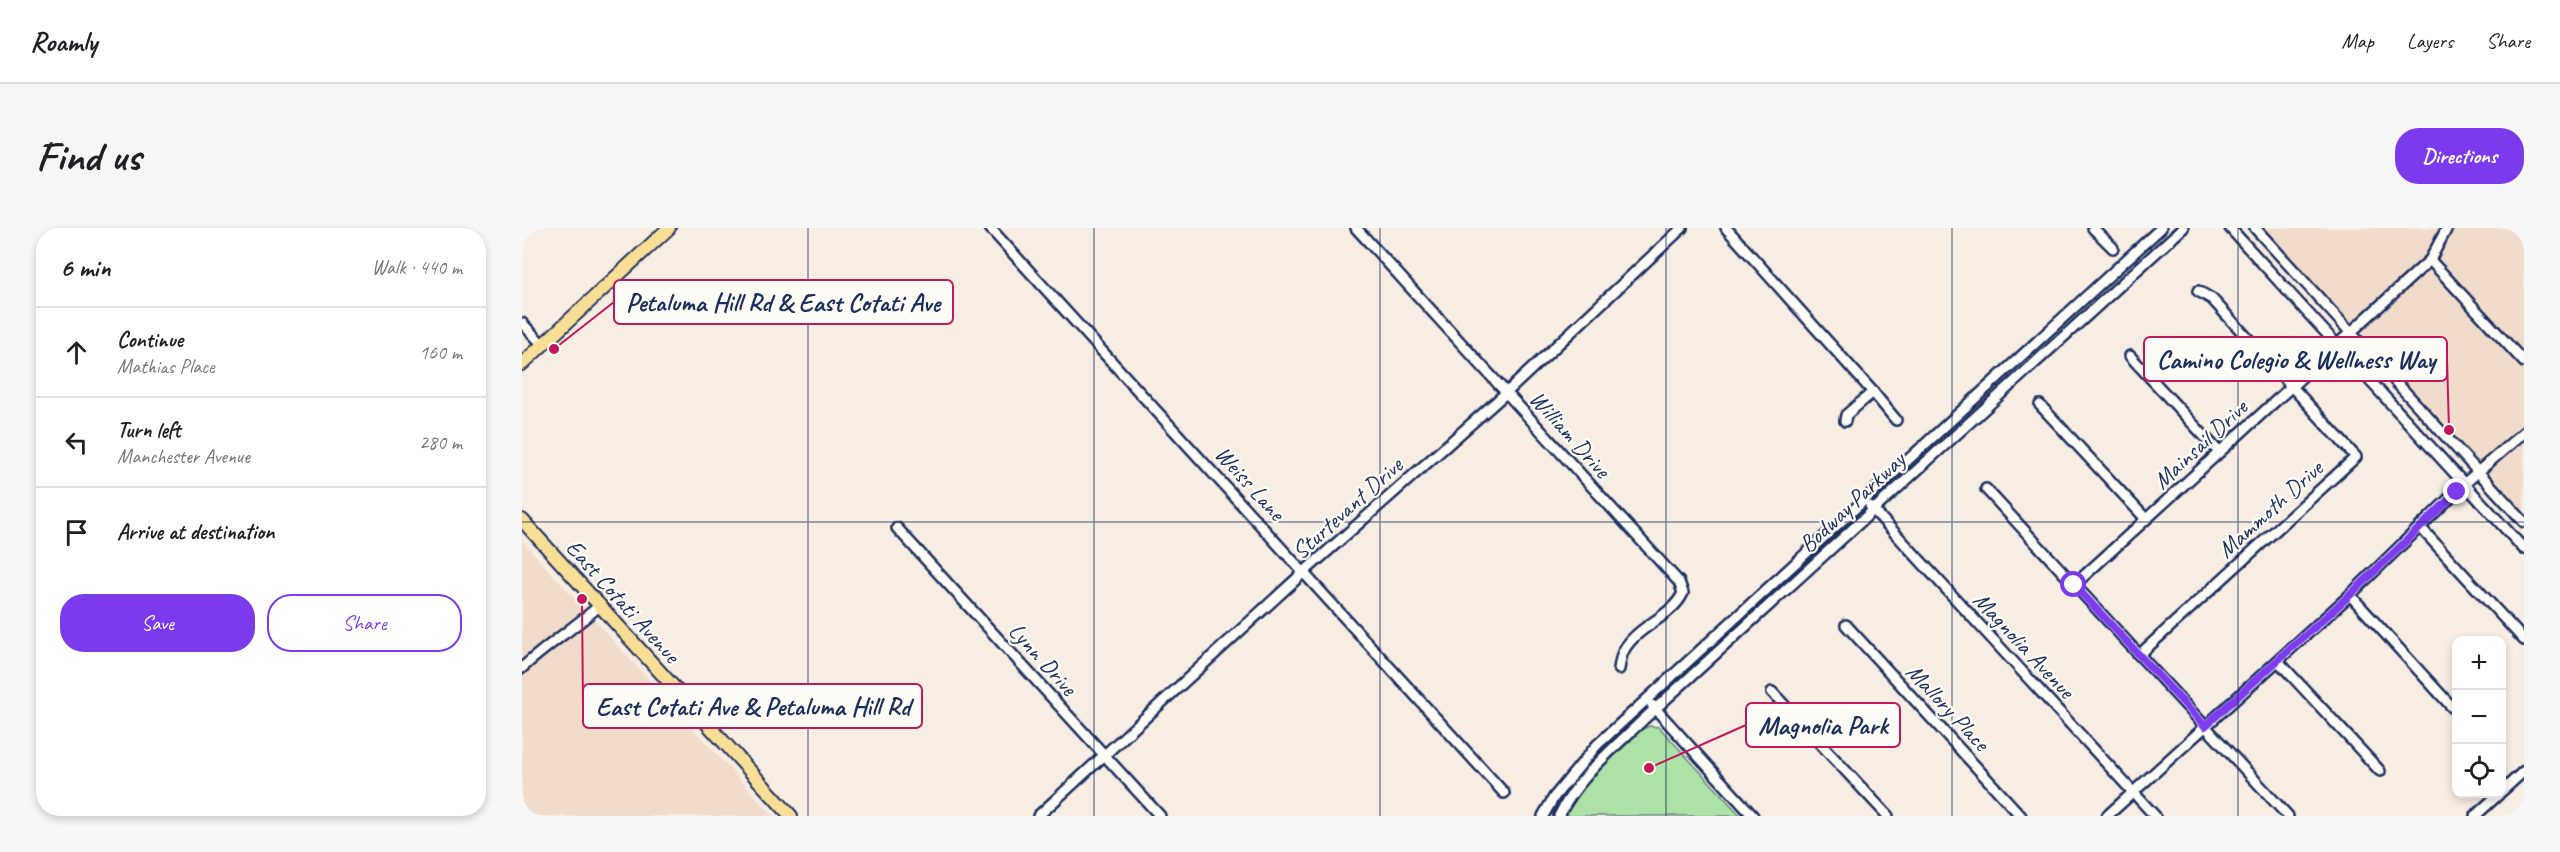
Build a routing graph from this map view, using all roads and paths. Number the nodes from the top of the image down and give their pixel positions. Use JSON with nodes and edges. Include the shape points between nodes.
{"nodes":[{"id":1,"x":669,"y":228,"type":"edge"},
{"id":2,"x":990,"y":228,"type":"edge"},
{"id":3,"x":1356,"y":228,"type":"edge"},
{"id":4,"x":1682,"y":228,"type":"edge"},
{"id":5,"x":1726,"y":228,"type":"edge"},
{"id":6,"x":2093,"y":228,"type":"edge"},
{"id":7,"x":2161,"y":228,"type":"edge"},
{"id":8,"x":2182,"y":228,"type":"edge"},
{"id":9,"x":2230,"y":228,"type":"edge"},
{"id":10,"x":2255,"y":228,"type":"edge"},
{"id":11,"x":2446,"y":228,"type":"edge"},
{"id":12,"x":2113,"y":248,"type":"dead end"},
{"id":13,"x":2430,"y":260,"type":"junction"},
{"id":14,"x":2198,"y":291,"type":"dead end"},
{"id":15,"x":522,"y":323,"type":"edge"},
{"id":16,"x":2351,"y":331,"type":"junction"},
{"id":17,"x":543,"y":345,"type":"junction"},
{"id":18,"x":2336,"y":345,"type":"junction"},
{"id":19,"x":2130,"y":356,"type":"dead end"},
{"id":20,"x":2524,"y":362,"type":"edge"},
{"id":21,"x":522,"y":364,"type":"edge"},
{"id":22,"x":2291,"y":386,"type":"junction"},
{"id":23,"x":1873,"y":392,"type":"junction"},
{"id":24,"x":1506,"y":393,"type":"junction"},
{"id":25,"x":2040,"y":405,"type":"dead end"},
{"id":26,"x":1896,"y":420,"type":"dead end"},
{"id":27,"x":1845,"y":421,"type":"dead end"},
{"id":28,"x":2524,"y":432,"type":"edge"},
{"id":29,"x":2219,"y":452,"type":"junction"},
{"id":30,"x":2479,"y":472,"type":"junction"},
{"id":31,"x":2464,"y":484,"type":"junction"},
{"id":32,"x":1986,"y":489,"type":"dead end"},
{"id":33,"x":1864,"y":500,"type":"junction"},
{"id":34,"x":1873,"y":510,"type":"junction"},
{"id":35,"x":2146,"y":519,"type":"junction"},
{"id":36,"x":522,"y":520,"type":"edge"},
{"id":37,"x":2524,"y":522,"type":"edge"},
{"id":38,"x":2420,"y":527,"type":"junction"},
{"id":39,"x":897,"y":528,"type":"dead end"},
{"id":40,"x":2524,"y":549,"type":"edge"},
{"id":41,"x":1304,"y":572,"type":"junction"},
{"id":42,"x":2074,"y":585,"type":"junction"},
{"id":43,"x":2350,"y":595,"type":"junction"},
{"id":44,"x":599,"y":606,"type":"junction"},
{"id":45,"x":1846,"y":625,"type":"dead end"},
{"id":46,"x":2524,"y":640,"type":"edge"},
{"id":47,"x":2139,"y":655,"type":"junction"},
{"id":48,"x":2278,"y":661,"type":"junction"},
{"id":49,"x":522,"y":668,"type":"edge"},
{"id":50,"x":1619,"y":669,"type":"dead end"},
{"id":51,"x":1772,"y":692,"type":"dead end"},
{"id":52,"x":1647,"y":700,"type":"junction"},
{"id":53,"x":2452,"y":707,"type":"dead end"},
{"id":54,"x":1655,"y":709,"type":"junction"},
{"id":55,"x":2205,"y":726,"type":"junction"},
{"id":56,"x":1105,"y":756,"type":"junction"},
{"id":57,"x":2380,"y":771,"type":"dead end"},
{"id":58,"x":2524,"y":771,"type":"edge"},
{"id":59,"x":2506,"y":787,"type":"edge"},
{"id":60,"x":1504,"y":793,"type":"dead end"},
{"id":61,"x":2133,"y":793,"type":"junction"},
{"id":62,"x":2494,"y":798,"type":"edge"},
{"id":63,"x":791,"y":816,"type":"edge"},
{"id":64,"x":1038,"y":816,"type":"edge"},
{"id":65,"x":1160,"y":816,"type":"edge"},
{"id":66,"x":1543,"y":816,"type":"edge"},
{"id":67,"x":1559,"y":816,"type":"edge"},
{"id":68,"x":1753,"y":816,"type":"edge"},
{"id":69,"x":1888,"y":816,"type":"edge"},
{"id":70,"x":2021,"y":816,"type":"edge"},
{"id":71,"x":2107,"y":816,"type":"edge"},
{"id":72,"x":2155,"y":816,"type":"edge"},
{"id":73,"x":2288,"y":816,"type":"edge"},
{"id":74,"x":2475,"y":816,"type":"edge"}],
"edges":[{"from":1,"to":17,"type":"main road"},
{"from":2,"to":41,"type":"street","name":"Weiss Lane"},
{"from":3,"to":24,"type":"street","name":"William Drive"},
{"from":4,"to":24,"type":"street","name":"Sturtevant Drive"},
{"from":5,"to":23,"type":"street"},
{"from":6,"to":12,"type":"street"},
{"from":7,"to":33,"type":"street","name":"Bodway Parkway"},
{"from":8,"to":34,"type":"street","name":"Bodway Parkway"},
{"from":9,"to":18,"type":"street"},
{"from":10,"to":16,"type":"street"},
{"from":11,"to":13,"type":"street"},
{"from":13,"to":16,"type":"street","name":"Mainsail Drive"},
{"from":13,"to":20,"type":"street"},
{"from":14,"to":22,"type":"street","via":[[2212,299]]},
{"from":15,"to":17,"type":"street"},
{"from":16,"to":18,"type":"street","name":"Mainsail Drive"},
{"from":16,"to":30,"type":"street"},
{"from":17,"to":21,"type":"main road"},
{"from":18,"to":22,"type":"street","name":"Mainsail Drive"},
{"from":18,"to":31,"type":"street"},
{"from":19,"to":29,"type":"street"},
{"from":22,"to":29,"type":"street","name":"Mainsail Drive"},
{"from":22,"to":47,"type":"street","name":"Mammoth Drive","via":[[2356,457]]},
{"from":23,"to":26,"type":"street"},
{"from":23,"to":27,"type":"street","via":[[1846,415]]},
{"from":24,"to":41,"type":"street","name":"Sturtevant Drive"},
{"from":24,"to":50,"type":"street","name":"William Drive","via":[[1679,582],[1683,592],[1679,601],[1648,624],[1623,650]]},
{"from":25,"to":35,"type":"street"},
{"from":28,"to":30,"type":"street"},
{"from":29,"to":35,"type":"street","name":"Mainsail Drive"},
{"from":30,"to":31,"type":"street"},
{"from":30,"to":37,"type":"street"},
{"from":31,"to":38,"type":"street"},
{"from":31,"to":40,"type":"street"},
{"from":32,"to":42,"type":"street"},
{"from":33,"to":34,"type":"street","name":"Magnolia Avenue"},
{"from":33,"to":52,"type":"street","name":"Bodway Parkway"},
{"from":34,"to":54,"type":"street","name":"Bodway Parkway"},
{"from":34,"to":61,"type":"street","name":"Magnolia Avenue"},
{"from":35,"to":42,"type":"street","name":"Mainsail Drive"},
{"from":36,"to":44,"type":"main road","name":"East Cotati Avenue"},
{"from":38,"to":43,"type":"street"},
{"from":38,"to":46,"type":"street"},
{"from":39,"to":56,"type":"street","name":"Lynn Drive"},
{"from":41,"to":56,"type":"street","name":"Sturtevant Drive"},
{"from":41,"to":60,"type":"street","name":"Weiss Lane"},
{"from":42,"to":47,"type":"street"},
{"from":43,"to":48,"type":"street"},
{"from":43,"to":53,"type":"street"},
{"from":44,"to":49,"type":"street"},
{"from":44,"to":63,"type":"main road","name":"East Cotati Avenue"},
{"from":45,"to":70,"type":"street","name":"Mallory Place"},
{"from":47,"to":55,"type":"street"},
{"from":48,"to":55,"type":"street"},
{"from":48,"to":57,"type":"street"},
{"from":51,"to":69,"type":"street"},
{"from":52,"to":54,"type":"street"},
{"from":52,"to":66,"type":"street","name":"Bodway Parkway","via":[[1597,745]]},
{"from":54,"to":67,"type":"street","name":"Bodway Parkway","via":[[1604,757]]},
{"from":54,"to":68,"type":"street"},
{"from":55,"to":61,"type":"street"},
{"from":55,"to":73,"type":"street"},
{"from":56,"to":64,"type":"street","name":"Sturtevant Drive"},
{"from":56,"to":65,"type":"street","name":"Lynn Drive"},
{"from":58,"to":59,"type":"street"},
{"from":61,"to":71,"type":"street"},
{"from":61,"to":72,"type":"street","name":"Magnolia Avenue"},
{"from":62,"to":74,"type":"street"}]}
